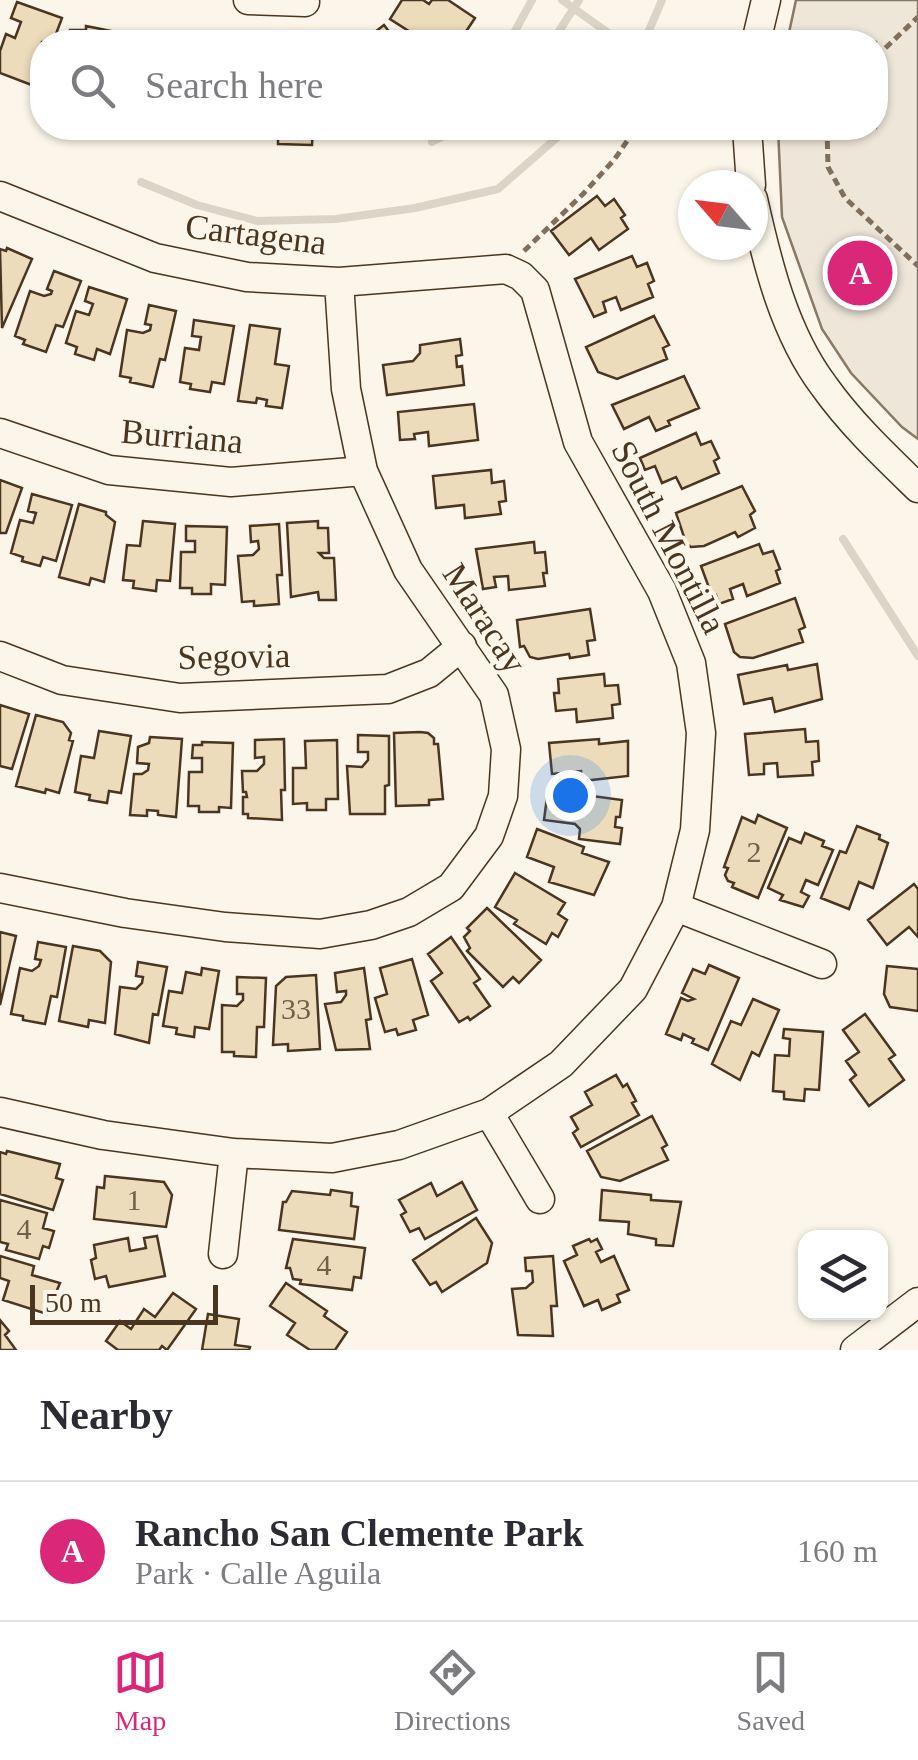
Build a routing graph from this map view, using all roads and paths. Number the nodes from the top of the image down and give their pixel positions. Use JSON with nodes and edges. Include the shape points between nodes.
{"nodes":[{"id":1,"x":248,"y":0,"type":"edge"},
{"id":2,"x":766,"y":0,"type":"edge"},
{"id":3,"x":305,"y":2,"type":"edge"},
{"id":4,"x":918,"y":18,"type":"edge"},
{"id":5,"x":759,"y":30,"type":"edge"},
{"id":6,"x":888,"y":46,"type":"edge"},
{"id":7,"x":628,"y":140,"type":"edge"},
{"id":8,"x":749,"y":140,"type":"edge"},
{"id":9,"x":827,"y":140,"type":"edge"},
{"id":10,"x":750,"y":170,"type":"edge"},
{"id":11,"x":0,"y":196,"type":"edge"},
{"id":12,"x":766,"y":260,"type":"edge"},
{"id":13,"x":918,"y":266,"type":"edge"},
{"id":14,"x":513,"y":272,"type":"junction"},
{"id":15,"x":339,"y":282,"type":"junction"},
{"id":16,"x":0,"y":433,"type":"edge"},
{"id":17,"x":363,"y":471,"type":"junction"},
{"id":18,"x":918,"y":488,"type":"edge"},
{"id":19,"x":462,"y":646,"type":"junction"},
{"id":20,"x":0,"y":656,"type":"edge"},
{"id":21,"x":0,"y":888,"type":"edge"},
{"id":22,"x":676,"y":906,"type":"junction"},
{"id":23,"x":822,"y":964,"type":"dead end"},
{"id":24,"x":0,"y":1112,"type":"edge"},
{"id":25,"x":489,"y":1113,"type":"junction"},
{"id":26,"x":234,"y":1153,"type":"junction"},
{"id":27,"x":540,"y":1199,"type":"dead end"},
{"id":28,"x":222,"y":1254,"type":"dead end"},
{"id":29,"x":918,"y":1302,"type":"edge"},
{"id":30,"x":855,"y":1350,"type":"edge"}],
"edges":[{"from":1,"to":3,"type":"street"},
{"from":2,"to":5,"type":"street"},
{"from":4,"to":6,"type":"path"},
{"from":7,"to":14,"type":"path","via":[[583,194],[526,246]]},
{"from":8,"to":10,"type":"street"},
{"from":9,"to":13,"type":"path","via":[[828,167],[845,198]]},
{"from":11,"to":15,"type":"street","name":"Cartagena","via":[[155,258],[247,277]]},
{"from":12,"to":18,"type":"street","via":[[821,383]]},
{"from":14,"to":15,"type":"street","name":"Cartagena"},
{"from":14,"to":22,"type":"street","name":"South Montilla","via":[[536,290],[578,442],[662,590],[691,663],[701,734],[694,830]]},
{"from":15,"to":17,"type":"street","name":"Maracay","via":[[346,389]]},
{"from":16,"to":17,"type":"street","name":"Burriana","via":[[109,470],[231,482]]},
{"from":17,"to":19,"type":"street","name":"Maracay","via":[[408,570]]},
{"from":19,"to":20,"type":"street","name":"Segovia","via":[[429,673],[388,689],[180,698],[62,680]]},
{"from":19,"to":21,"type":"street","name":"Maracay","via":[[494,694],[506,749],[503,796],[490,836],[451,886],[409,912],[320,934],[125,913]]},
{"from":22,"to":23,"type":"street"},
{"from":22,"to":25,"type":"street","name":"South Montilla","via":[[633,989],[561,1064]]},
{"from":24,"to":26,"type":"street","name":"South Montilla"},
{"from":25,"to":26,"type":"street","name":"South Montilla","via":[[400,1145],[332,1158]]},
{"from":25,"to":27,"type":"street"},
{"from":26,"to":28,"type":"street"},
{"from":29,"to":30,"type":"street"}]}
